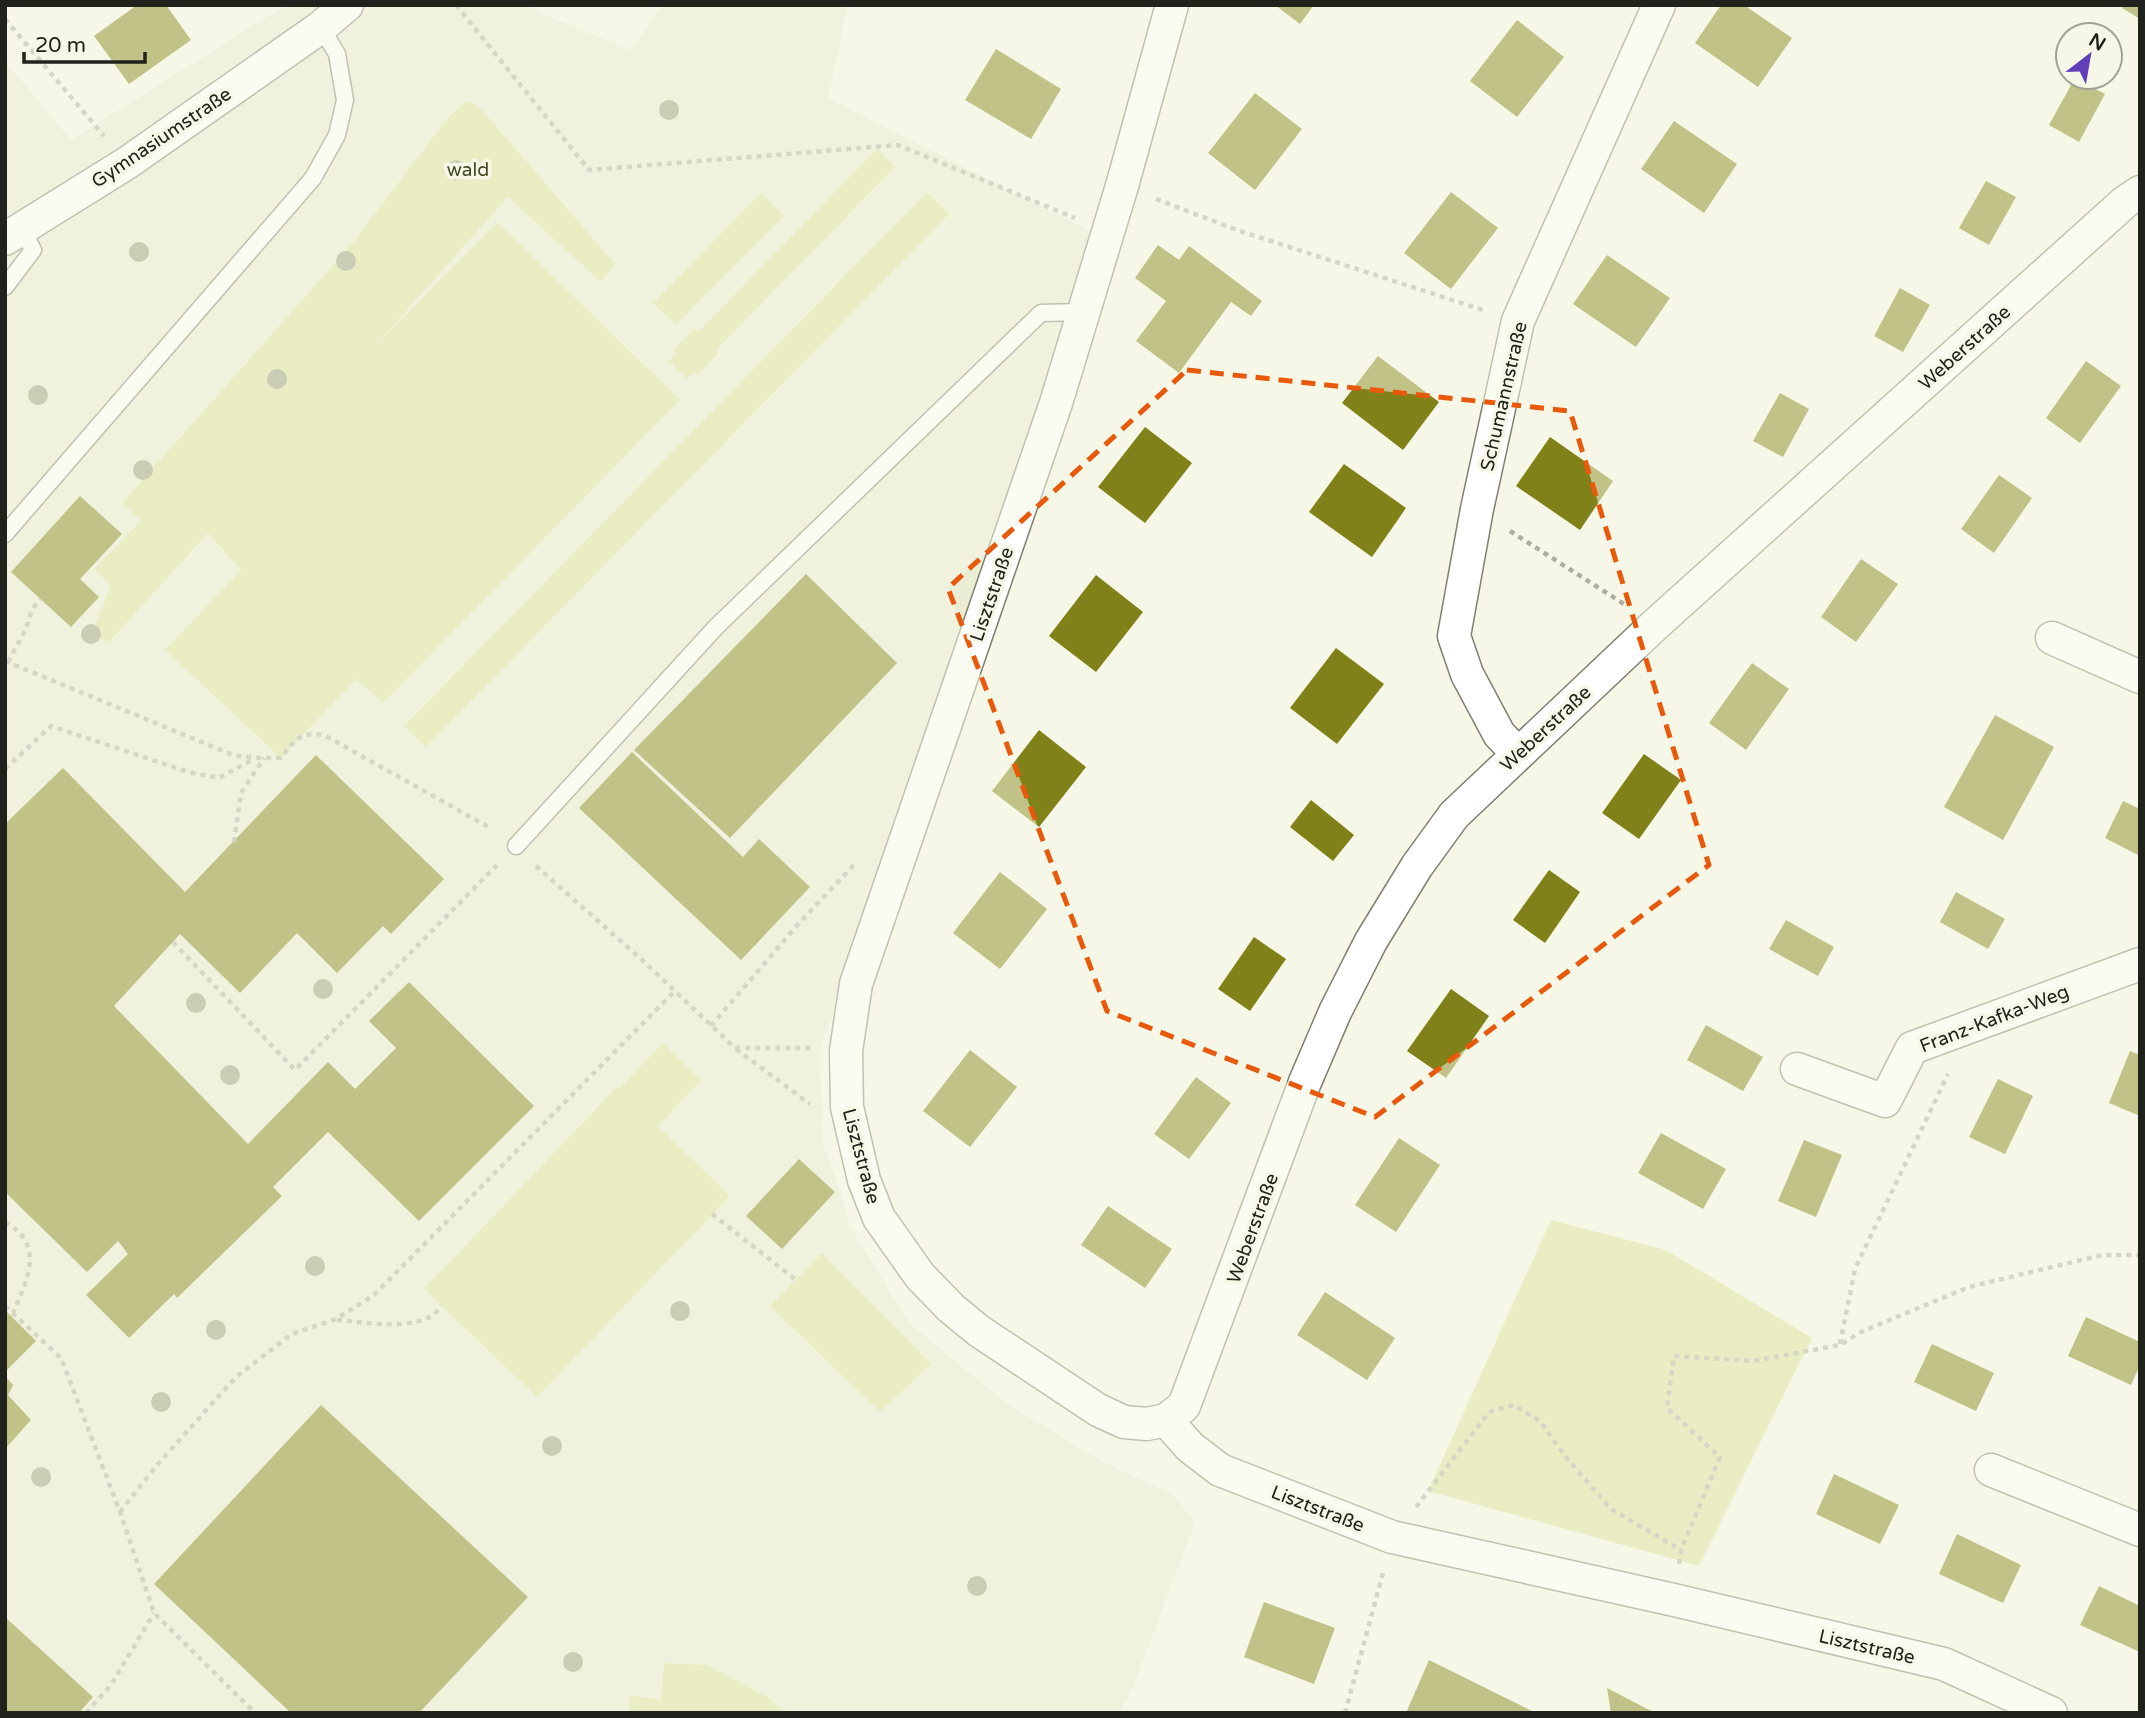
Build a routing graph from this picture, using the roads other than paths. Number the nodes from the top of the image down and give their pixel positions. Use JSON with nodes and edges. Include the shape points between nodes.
{"nodes":[{"id":1,"x":347,"y":5,"type":"edge"},
{"id":2,"x":1172,"y":5,"type":"edge"},
{"id":3,"x":1659,"y":5,"type":"edge"},
{"id":4,"x":321,"y":27,"type":"junction"},
{"id":5,"x":2140,"y":192,"type":"edge"},
{"id":6,"x":14,"y":234,"type":"edge"},
{"id":7,"x":5,"y":287,"type":"edge"},
{"id":8,"x":1084,"y":312,"type":"junction"},
{"id":9,"x":5,"y":534,"type":"edge"},
{"id":10,"x":2052,"y":638,"type":"dead end"},
{"id":11,"x":2140,"y":677,"type":"edge"},
{"id":12,"x":1517,"y":753,"type":"junction"},
{"id":13,"x":516,"y":846,"type":"road end"},
{"id":14,"x":2140,"y":964,"type":"edge"},
{"id":15,"x":1797,"y":1069,"type":"dead end"},
{"id":16,"x":1166,"y":1420,"type":"junction"},
{"id":17,"x":1991,"y":1470,"type":"dead end"},
{"id":18,"x":2140,"y":1530,"type":"edge"},
{"id":19,"x":2051,"y":1713,"type":"edge"}],
"edges":[{"from":1,"to":4,"type":"street","name":"Gymnasiumstraße"},
{"from":2,"to":8,"type":"street","name":"Lisztstraße"},
{"from":3,"to":12,"type":"street","name":"Schumannstraße","via":[[1518,321],[1477,509],[1454,636],[1467,674],[1499,734]]},
{"from":4,"to":6,"type":"street","name":"Gymnasiumstraße","via":[[127,163]]},
{"from":4,"to":9,"type":"lane","via":[[337,54],[345,100],[337,135],[313,177]]},
{"from":5,"to":12,"type":"street","name":"Weberstraße"},
{"from":6,"to":7,"type":"lane","via":[[33,250]]},
{"from":8,"to":13,"type":"lane","via":[[1041,313],[716,627]]},
{"from":8,"to":16,"type":"street","name":"Lisztstraße","via":[[856,984],[846,1051],[847,1107],[864,1180],[879,1218],[920,1276],[951,1308],[1098,1410],[1124,1422]]},
{"from":10,"to":11,"type":"street"},
{"from":12,"to":16,"type":"street","name":"Weberstraße","via":[[1454,815],[1371,941],[1305,1082],[1193,1386],[1184,1406]]},
{"from":14,"to":15,"type":"street","name":"Franz-Kafka-Weg","via":[[1912,1048],[1885,1101]]},
{"from":16,"to":19,"type":"street","name":"Lisztstraße","via":[[1190,1447],[1220,1469],[1392,1537],[1944,1664]]},
{"from":17,"to":18,"type":"street"}]}
